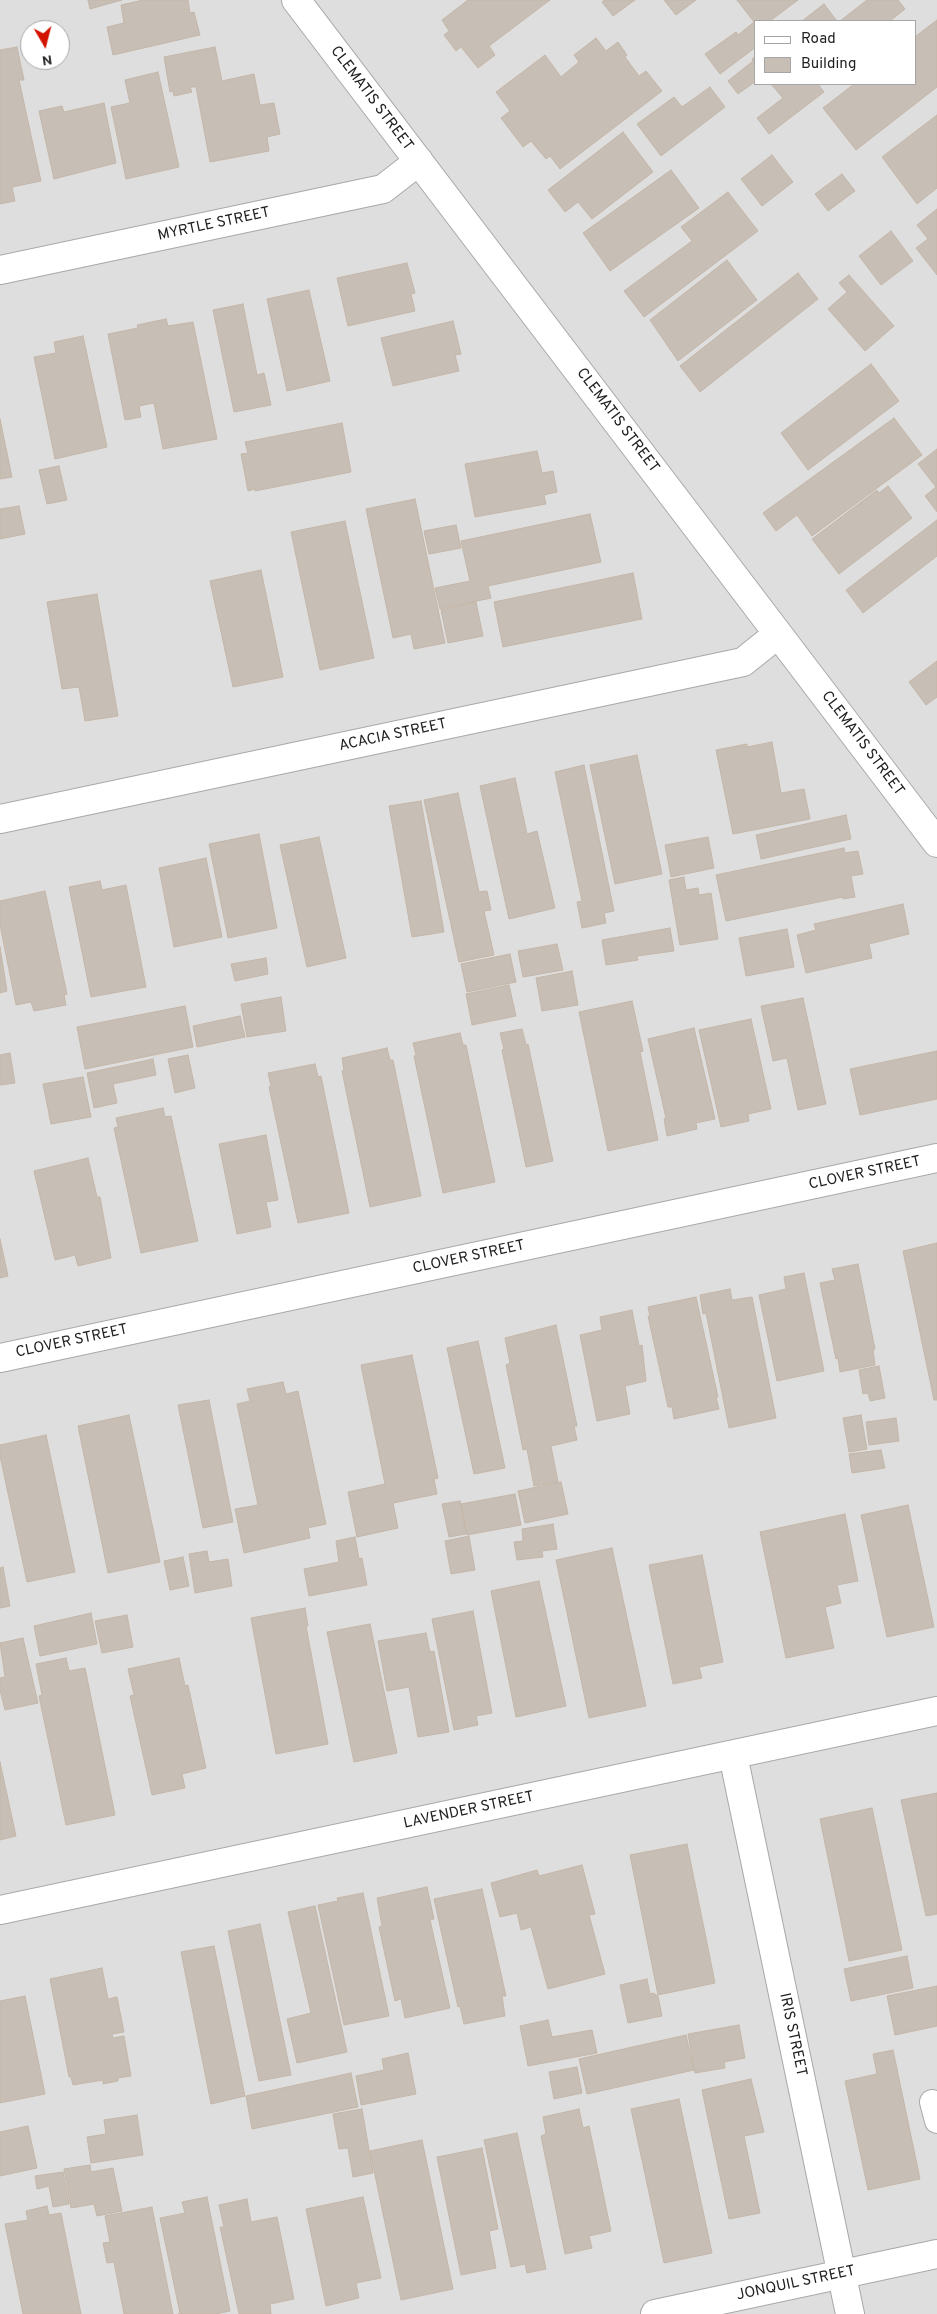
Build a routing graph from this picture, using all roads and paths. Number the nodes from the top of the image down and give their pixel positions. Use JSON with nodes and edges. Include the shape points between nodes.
{"nodes":[{"id":1,"x":296,"y":0,"type":"edge"},
{"id":2,"x":419,"y":161,"type":"junction"},
{"id":3,"x":0,"y":270,"type":"edge"},
{"id":4,"x":778,"y":634,"type":"junction"},
{"id":5,"x":0,"y":819,"type":"edge"},
{"id":6,"x":937,"y":843,"type":"edge"},
{"id":7,"x":937,"y":1158,"type":"edge"},
{"id":8,"x":0,"y":1358,"type":"edge"},
{"id":9,"x":937,"y":1711,"type":"edge"},
{"id":10,"x":733,"y":1755,"type":"junction"},
{"id":11,"x":0,"y":1910,"type":"edge"},
{"id":12,"x":937,"y":2254,"type":"edge"},
{"id":13,"x":842,"y":2274,"type":"junction"},
{"id":14,"x":655,"y":2314,"type":"edge"},
{"id":15,"x":850,"y":2314,"type":"edge"}],
"edges":[{"from":1,"to":2,"type":"street","name":"CLEMATIS STREET"},
{"from":2,"to":3,"type":"street","name":"MYRTLE STREET","via":[[383,189]]},
{"from":2,"to":4,"type":"street","name":"CLEMATIS STREET"},
{"from":4,"to":5,"type":"street","name":"ACACIA STREET","via":[[743,662]]},
{"from":4,"to":6,"type":"street","name":"CLEMATIS STREET"},
{"from":7,"to":8,"type":"street","name":"CLOVER STREET"},
{"from":9,"to":10,"type":"street","name":"LAVENDER STREET"},
{"from":10,"to":11,"type":"street","name":"LAVENDER STREET"},
{"from":10,"to":13,"type":"street","name":"IRIS STREET"},
{"from":12,"to":13,"type":"street","name":"JONQUIL STREET"},
{"from":13,"to":14,"type":"street","name":"JONQUIL STREET"},
{"from":13,"to":15,"type":"street","name":"IRIS STREET"}]}
